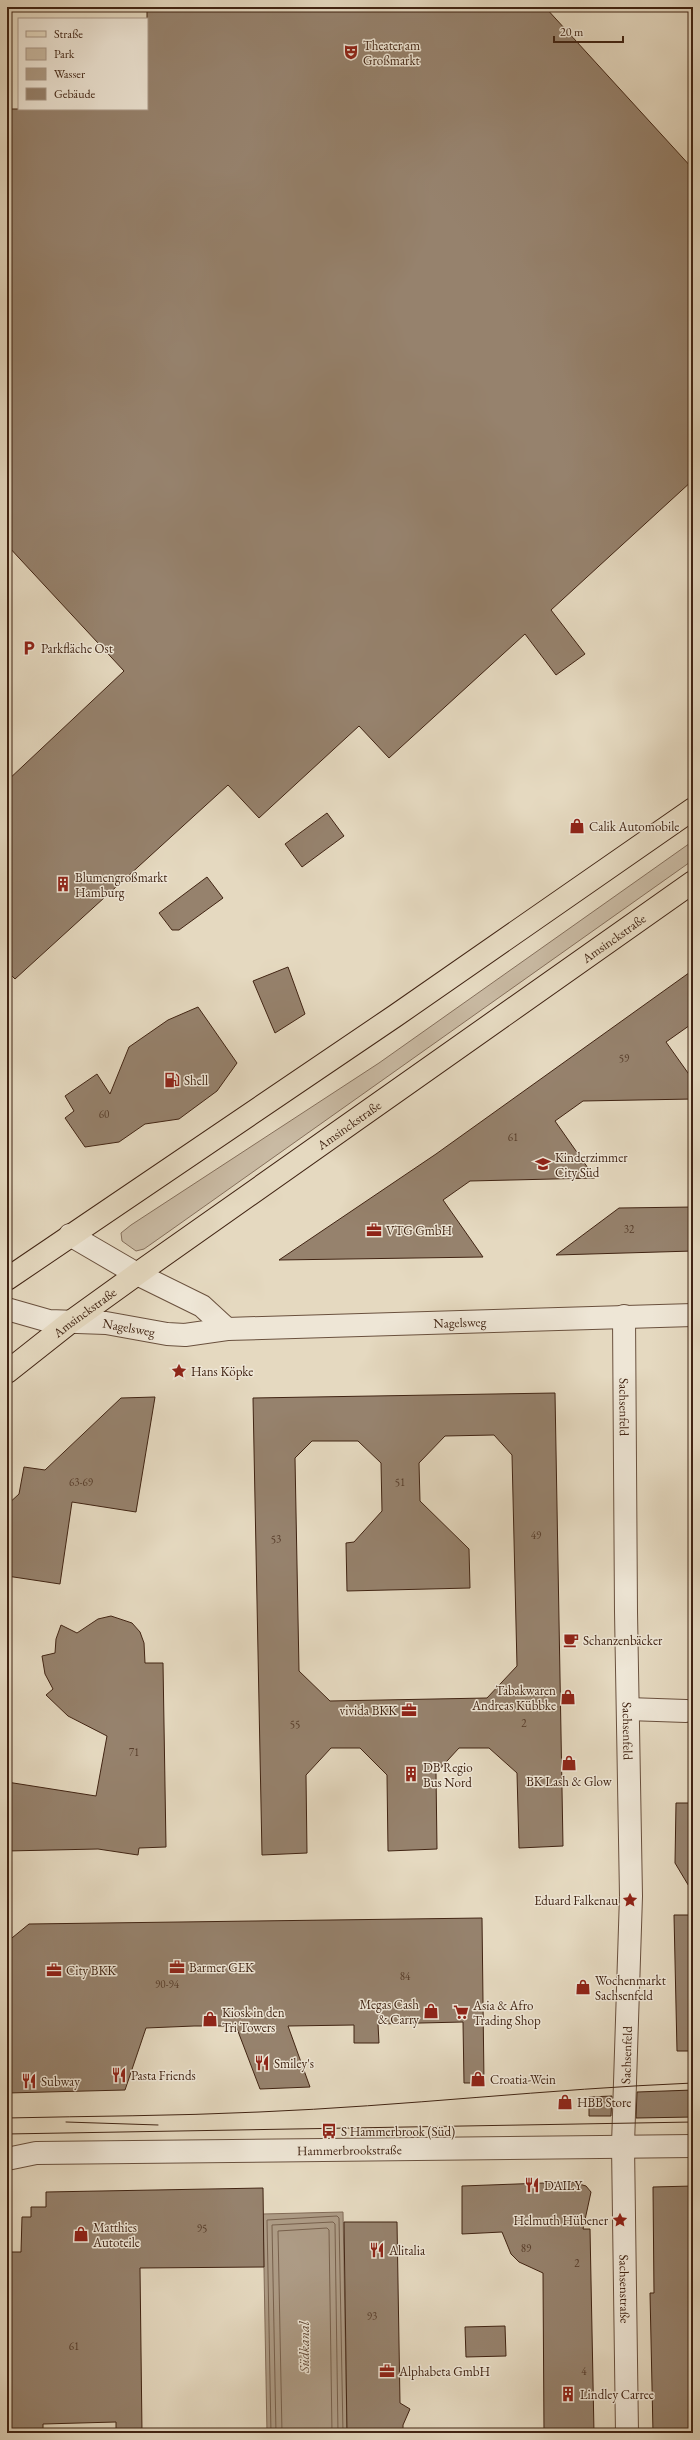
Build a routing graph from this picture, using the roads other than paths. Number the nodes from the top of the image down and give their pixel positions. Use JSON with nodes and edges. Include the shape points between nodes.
{"nodes":[{"id":1,"x":693,"y":809,"type":"edge"},
{"id":2,"x":693,"y":882,"type":"edge"},
{"id":3,"x":70,"y":1235,"type":"junction"},
{"id":4,"x":137,"y":1274,"type":"junction"},
{"id":5,"x":7,"y":1279,"type":"edge"},
{"id":6,"x":7,"y":1309,"type":"edge"},
{"id":7,"x":693,"y":1315,"type":"edge"},
{"id":8,"x":624,"y":1316,"type":"junction"},
{"id":9,"x":69,"y":1323,"type":"junction"},
{"id":10,"x":227,"y":1329,"type":"junction"},
{"id":11,"x":7,"y":1372,"type":"edge"},
{"id":12,"x":628,"y":1709,"type":"junction"},
{"id":13,"x":686,"y":1711,"type":"dead end"},
{"id":14,"x":623,"y":2145,"type":"junction"},
{"id":15,"x":693,"y":2146,"type":"edge"},
{"id":16,"x":7,"y":2159,"type":"edge"},
{"id":17,"x":627,"y":2433,"type":"edge"}],
"edges":[{"from":1,"to":3,"type":"main road","via":[[395,1016]]},
{"from":2,"to":4,"type":"main road","name":"Amsinckstraße"},
{"from":3,"to":4,"type":"street"},
{"from":3,"to":5,"type":"main road"},
{"from":4,"to":9,"type":"main road","name":"Amsinckstraße"},
{"from":4,"to":10,"type":"street","via":[[202,1306]]},
{"from":6,"to":9,"type":"street","name":"Nagelsweg","via":[[30,1317]]},
{"from":7,"to":8,"type":"street","name":"Nagelsweg"},
{"from":8,"to":10,"type":"street","name":"Nagelsweg"},
{"from":8,"to":12,"type":"street","name":"Sachsenfeld"},
{"from":9,"to":10,"type":"street","name":"Nagelsweg","via":[[106,1323],[185,1335]]},
{"from":9,"to":11,"type":"main road","name":"Amsinckstraße"},
{"from":12,"to":13,"type":"street"},
{"from":12,"to":14,"type":"street","name":"Sachsenfeld","via":[[632,1896]]},
{"from":14,"to":15,"type":"street","name":"Hammerbrookstraße"},
{"from":14,"to":16,"type":"street","name":"Hammerbrookstraße","via":[[36,2153]]},
{"from":14,"to":17,"type":"street","name":"Sachsenstraße"}]}
